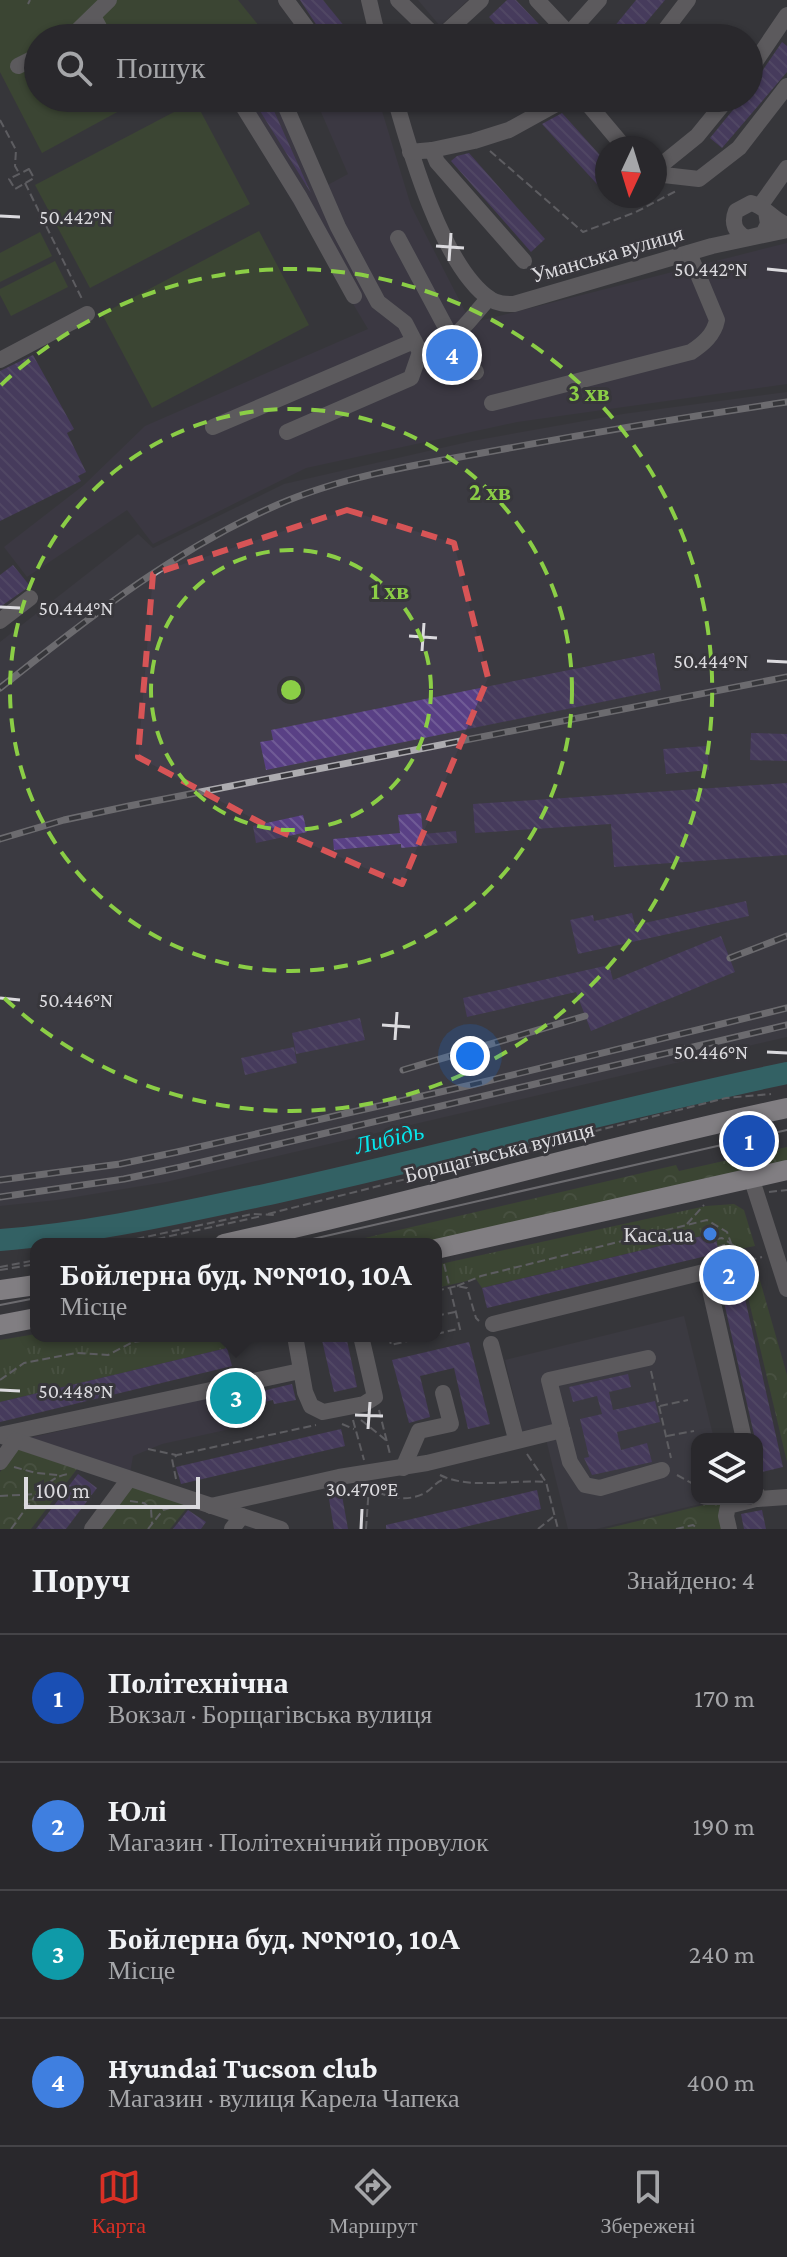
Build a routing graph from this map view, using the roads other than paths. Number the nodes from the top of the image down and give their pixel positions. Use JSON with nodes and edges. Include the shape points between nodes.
{"nodes":[{"id":1,"x":109,"y":0,"type":"edge"},
{"id":2,"x":286,"y":0,"type":"edge"},
{"id":3,"x":369,"y":0,"type":"edge"},
{"id":4,"x":398,"y":0,"type":"edge"},
{"id":5,"x":481,"y":0,"type":"edge"},
{"id":6,"x":537,"y":0,"type":"edge"},
{"id":7,"x":599,"y":0,"type":"edge"},
{"id":8,"x":688,"y":0,"type":"edge"},
{"id":9,"x":787,"y":15,"type":"edge"},
{"id":10,"x":93,"y":16,"type":"junction"},
{"id":11,"x":85,"y":24,"type":"edge"},
{"id":12,"x":97,"y":24,"type":"edge"},
{"id":13,"x":304,"y":24,"type":"edge"},
{"id":14,"x":375,"y":24,"type":"edge"},
{"id":15,"x":423,"y":24,"type":"edge"},
{"id":16,"x":455,"y":24,"type":"edge"},
{"id":17,"x":557,"y":24,"type":"edge"},
{"id":18,"x":578,"y":24,"type":"edge"},
{"id":19,"x":670,"y":24,"type":"edge"},
{"id":20,"x":763,"y":50,"type":"edge"},
{"id":21,"x":24,"y":63,"type":"edge"},
{"id":22,"x":18,"y":66,"type":"dead end"},
{"id":23,"x":787,"y":86,"type":"edge"},
{"id":24,"x":247,"y":112,"type":"edge"},
{"id":25,"x":288,"y":112,"type":"edge"},
{"id":26,"x":399,"y":112,"type":"edge"},
{"id":27,"x":542,"y":112,"type":"edge"},
{"id":28,"x":595,"y":112,"type":"edge"},
{"id":29,"x":717,"y":112,"type":"edge"},
{"id":30,"x":615,"y":136,"type":"edge"},
{"id":31,"x":432,"y":150,"type":"junction"},
{"id":32,"x":410,"y":152,"type":"junction"},
{"id":33,"x":667,"y":162,"type":"edge"},
{"id":34,"x":787,"y":168,"type":"edge"},
{"id":35,"x":667,"y":174,"type":"edge"},
{"id":36,"x":763,"y":208,"type":"junction"},
{"id":37,"x":733,"y":222,"type":"junction"},
{"id":38,"x":787,"y":227,"type":"edge"},
{"id":39,"x":398,"y":238,"type":"dead end"},
{"id":40,"x":752,"y":238,"type":"junction"},
{"id":41,"x":712,"y":246,"type":"junction"},
{"id":42,"x":689,"y":253,"type":"junction"},
{"id":43,"x":524,"y":261,"type":"dead end"},
{"id":44,"x":354,"y":296,"type":"dead end"},
{"id":45,"x":489,"y":298,"type":"junction"},
{"id":46,"x":87,"y":314,"type":"road end"},
{"id":47,"x":451,"y":337,"type":"junction"},
{"id":48,"x":417,"y":347,"type":"junction"},
{"id":49,"x":0,"y":360,"type":"edge"},
{"id":50,"x":476,"y":372,"type":"dead end"},
{"id":51,"x":492,"y":403,"type":"dead end"},
{"id":52,"x":213,"y":427,"type":"dead end"},
{"id":53,"x":287,"y":432,"type":"dead end"},
{"id":54,"x":30,"y":598,"type":"dead end"},
{"id":55,"x":0,"y":621,"type":"edge"},
{"id":56,"x":780,"y":1101,"type":"edge"},
{"id":57,"x":787,"y":1170,"type":"edge"},
{"id":58,"x":758,"y":1185,"type":"junction"},
{"id":59,"x":249,"y":1238,"type":"edge"},
{"id":60,"x":442,"y":1256,"type":"edge"},
{"id":61,"x":30,"y":1286,"type":"edge"},
{"id":62,"x":787,"y":1289,"type":"edge"},
{"id":63,"x":0,"y":1290,"type":"edge"},
{"id":64,"x":30,"y":1319,"type":"edge"},
{"id":65,"x":0,"y":1325,"type":"edge"},
{"id":66,"x":488,"y":1325,"type":"road end"},
{"id":67,"x":296,"y":1342,"type":"edge"},
{"id":68,"x":362,"y":1342,"type":"edge"},
{"id":69,"x":491,"y":1344,"type":"dead end"},
{"id":70,"x":648,"y":1358,"type":"road end"},
{"id":71,"x":300,"y":1371,"type":"junction"},
{"id":72,"x":443,"y":1393,"type":"dead end"},
{"id":73,"x":562,"y":1430,"type":"junction"},
{"id":74,"x":743,"y":1433,"type":"edge"},
{"id":75,"x":5,"y":1437,"type":"edge"},
{"id":76,"x":519,"y":1445,"type":"junction"},
{"id":77,"x":1,"y":1460,"type":"edge"},
{"id":78,"x":399,"y":1469,"type":"junction"},
{"id":79,"x":662,"y":1470,"type":"road end"},
{"id":80,"x":129,"y":1479,"type":"junction"},
{"id":81,"x":787,"y":1497,"type":"edge"},
{"id":82,"x":763,"y":1498,"type":"edge"},
{"id":83,"x":732,"y":1505,"type":"edge"},
{"id":84,"x":211,"y":1506,"type":"junction"},
{"id":85,"x":237,"y":1522,"type":"edge"},
{"id":86,"x":92,"y":1529,"type":"edge"},
{"id":87,"x":281,"y":1529,"type":"edge"},
{"id":88,"x":729,"y":1529,"type":"edge"}],
"edges":[{"from":1,"to":10,"type":"street"},
{"from":2,"to":13,"type":"street"},
{"from":3,"to":14,"type":"street"},
{"from":4,"to":15,"type":"street"},
{"from":5,"to":16,"type":"street"},
{"from":6,"to":17,"type":"street"},
{"from":7,"to":18,"type":"street"},
{"from":8,"to":19,"type":"street"},
{"from":9,"to":20,"type":"street"},
{"from":10,"to":11,"type":"street"},
{"from":10,"to":12,"type":"street"},
{"from":21,"to":22,"type":"street"},
{"from":23,"to":35,"type":"street","via":[[739,148],[699,179]]},
{"from":24,"to":44,"type":"street"},
{"from":25,"to":48,"type":"street","via":[[338,227],[378,302],[405,323]]},
{"from":26,"to":32,"type":"street"},
{"from":27,"to":31,"type":"street","via":[[509,130]]},
{"from":28,"to":30,"type":"street"},
{"from":29,"to":33,"type":"street"},
{"from":31,"to":32,"type":"street"},
{"from":31,"to":43,"type":"street"},
{"from":32,"to":45,"type":"street","via":[[446,239],[469,279]]},
{"from":34,"to":36,"type":"street"},
{"from":36,"to":37,"type":"street","via":[[751,203],[739,207]]},
{"from":36,"to":38,"type":"street","name":"Уманська вулиця"},
{"from":36,"to":40,"type":"street","via":[[766,230]]},
{"from":37,"to":40,"type":"street","via":[[737,232]]},
{"from":37,"to":41,"type":"street","name":"Уманська вулиця"},
{"from":38,"to":40,"type":"street","name":"Уманська вулиця"},
{"from":39,"to":47,"type":"street"},
{"from":40,"to":41,"type":"street","name":"Уманська вулиця"},
{"from":41,"to":42,"type":"street","name":"Уманська вулиця"},
{"from":42,"to":45,"type":"street","name":"Уманська вулиця","via":[[514,304]]},
{"from":42,"to":51,"type":"street","via":[[717,320],[702,345]]},
{"from":45,"to":47,"type":"street","via":[[471,323]]},
{"from":46,"to":49,"type":"street"},
{"from":47,"to":48,"type":"street","via":[[439,347]]},
{"from":47,"to":50,"type":"street"},
{"from":48,"to":52,"type":"street"},
{"from":48,"to":53,"type":"street","via":[[411,378]]},
{"from":54,"to":55,"type":"street"},
{"from":56,"to":59,"type":"main road","name":"Борщагівська вулиця","via":[[695,1128]]},
{"from":57,"to":58,"type":"main road"},
{"from":58,"to":60,"type":"main road"},
{"from":58,"to":62,"type":"street"},
{"from":61,"to":63,"type":"main road"},
{"from":64,"to":65,"type":"main road"},
{"from":66,"to":74,"type":"street","via":[[711,1270]]},
{"from":67,"to":71,"type":"street"},
{"from":68,"to":71,"type":"street","via":[[375,1397],[364,1404],[323,1412],[311,1406]]},
{"from":69,"to":76,"type":"street"},
{"from":70,"to":73,"type":"street","via":[[549,1380]]},
{"from":71,"to":75,"type":"street"},
{"from":72,"to":78,"type":"street","via":[[451,1424],[419,1431]]},
{"from":73,"to":76,"type":"street"},
{"from":73,"to":79,"type":"street","via":[[570,1462],[585,1485],[600,1488]]},
{"from":75,"to":77,"type":"street"},
{"from":75,"to":80,"type":"street"},
{"from":76,"to":78,"type":"street"},
{"from":78,"to":84,"type":"street"},
{"from":80,"to":84,"type":"street"},
{"from":80,"to":86,"type":"street"},
{"from":81,"to":82,"type":"street"},
{"from":83,"to":88,"type":"street"},
{"from":84,"to":85,"type":"street"},
{"from":85,"to":87,"type":"street"}]}
